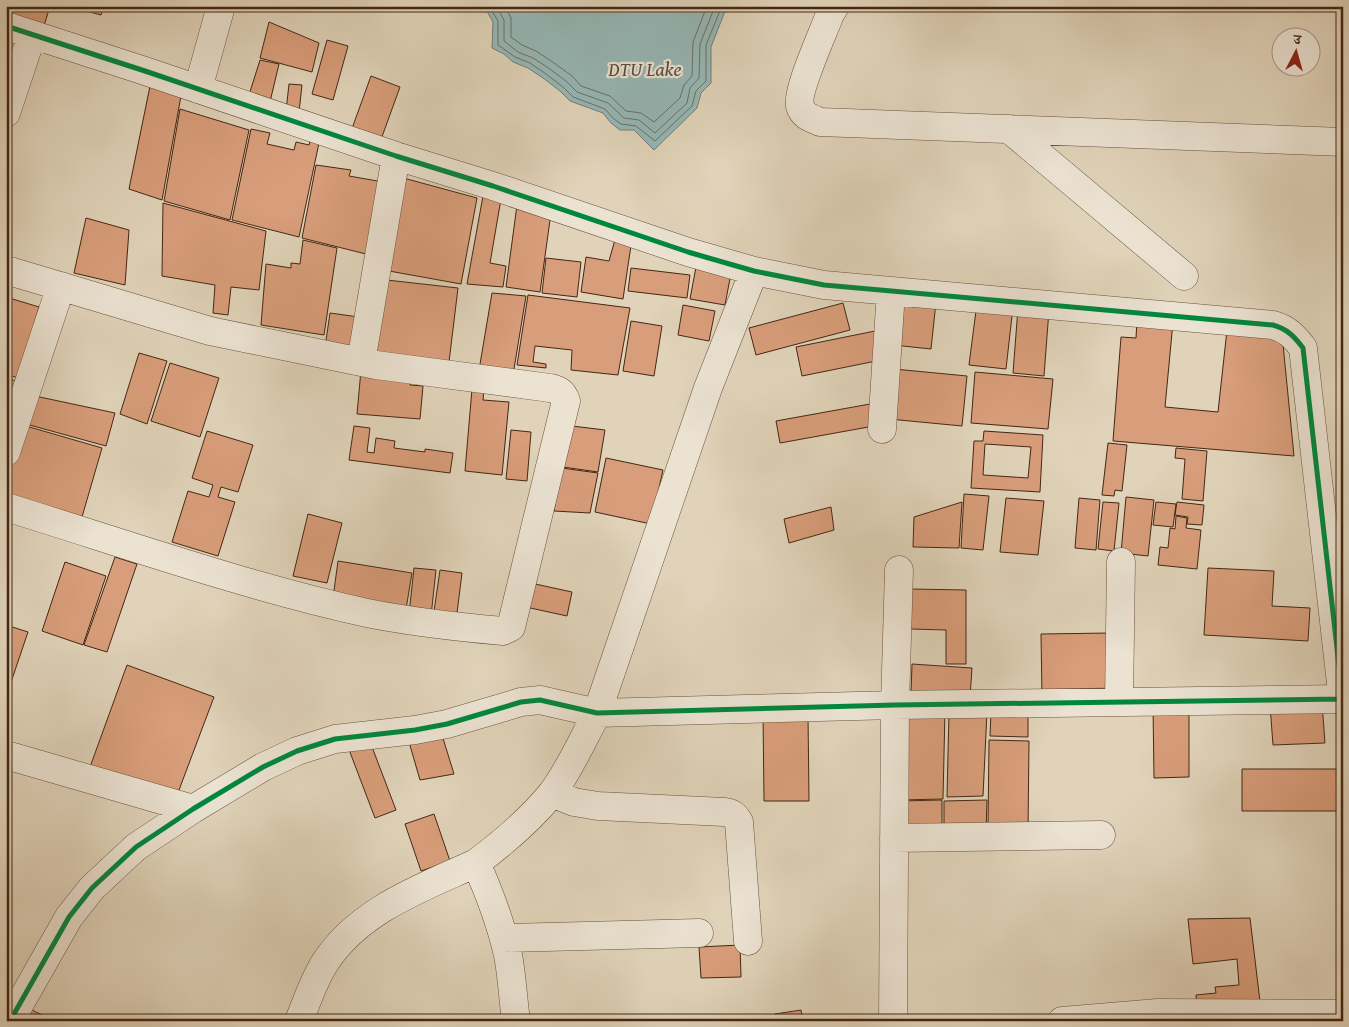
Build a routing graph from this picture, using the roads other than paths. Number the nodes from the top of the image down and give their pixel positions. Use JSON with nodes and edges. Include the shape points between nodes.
{"nodes":[{"id":1,"x":221,"y":6,"type":"edge"},
{"id":2,"x":835,"y":6,"type":"edge"},
{"id":3,"x":6,"y":26,"type":"edge"},
{"id":4,"x":32,"y":34,"type":"junction"},
{"id":5,"x":198,"y":89,"type":"junction"},
{"id":6,"x":6,"y":113,"type":"edge"},
{"id":7,"x":1009,"y":129,"type":"junction"},
{"id":8,"x":1343,"y":142,"type":"edge"},
{"id":9,"x":396,"y":156,"type":"junction"},
{"id":10,"x":6,"y":270,"type":"edge"},
{"id":11,"x":754,"y":271,"type":"junction"},
{"id":12,"x":1184,"y":276,"type":"dead end"},
{"id":13,"x":61,"y":286,"type":"junction"},
{"id":14,"x":891,"y":291,"type":"junction"},
{"id":15,"x":361,"y":362,"type":"junction"},
{"id":16,"x":882,"y":430,"type":"dead end"},
{"id":17,"x":6,"y":452,"type":"edge"},
{"id":18,"x":6,"y":507,"type":"edge"},
{"id":19,"x":1121,"y":562,"type":"dead end"},
{"id":20,"x":899,"y":570,"type":"dead end"},
{"id":21,"x":1343,"y":700,"type":"edge"},
{"id":22,"x":1119,"y":702,"type":"junction"},
{"id":23,"x":895,"y":706,"type":"junction"},
{"id":24,"x":597,"y":713,"type":"junction"},
{"id":25,"x":6,"y":755,"type":"edge"},
{"id":26,"x":552,"y":792,"type":"junction"},
{"id":27,"x":193,"y":809,"type":"junction"},
{"id":28,"x":1101,"y":835,"type":"dead end"},
{"id":29,"x":894,"y":838,"type":"junction"},
{"id":30,"x":476,"y":863,"type":"junction"},
{"id":31,"x":699,"y":933,"type":"dead end"},
{"id":32,"x":504,"y":938,"type":"junction"},
{"id":33,"x":748,"y":941,"type":"dead end"},
{"id":34,"x":1343,"y":1014,"type":"edge"},
{"id":35,"x":10,"y":1021,"type":"edge"},
{"id":36,"x":299,"y":1021,"type":"edge"},
{"id":37,"x":516,"y":1021,"type":"edge"},
{"id":38,"x":893,"y":1021,"type":"edge"},
{"id":39,"x":1062,"y":1021,"type":"edge"}],
"edges":[{"from":1,"to":5,"type":"street"},
{"from":2,"to":7,"type":"street","via":[[801,90],[800,105],[806,116],[820,122]]},
{"from":3,"to":4,"type":"street"},
{"from":4,"to":5,"type":"street"},
{"from":4,"to":6,"type":"street"},
{"from":5,"to":9,"type":"street"},
{"from":7,"to":8,"type":"street"},
{"from":7,"to":12,"type":"street"},
{"from":9,"to":11,"type":"street"},
{"from":9,"to":15,"type":"street"},
{"from":10,"to":13,"type":"street"},
{"from":11,"to":14,"type":"street","via":[[824,285]]},
{"from":11,"to":24,"type":"street","via":[[708,388]]},
{"from":13,"to":15,"type":"street","via":[[210,331]]},
{"from":13,"to":17,"type":"street"},
{"from":14,"to":16,"type":"street"},
{"from":14,"to":21,"type":"street","via":[[1273,325],[1294,336],[1303,348]]},
{"from":15,"to":18,"type":"street","via":[[550,388],[563,394],[566,401],[512,623],[507,630],[435,624],[368,613],[212,571]]},
{"from":19,"to":22,"type":"street"},
{"from":20,"to":23,"type":"street"},
{"from":21,"to":22,"type":"street"},
{"from":22,"to":23,"type":"street"},
{"from":23,"to":24,"type":"street"},
{"from":23,"to":29,"type":"street"},
{"from":24,"to":26,"type":"street"},
{"from":24,"to":27,"type":"street","via":[[540,700],[521,702],[447,724],[335,739],[297,751],[263,767]]},
{"from":25,"to":27,"type":"street"},
{"from":26,"to":30,"type":"street","via":[[510,837]]},
{"from":26,"to":33,"type":"street","via":[[574,802],[598,806],[731,813],[739,822]]},
{"from":27,"to":35,"type":"street","via":[[136,847],[92,888],[69,917]]},
{"from":28,"to":29,"type":"street"},
{"from":29,"to":38,"type":"street"},
{"from":30,"to":32,"type":"street"},
{"from":30,"to":36,"type":"street","via":[[385,906],[358,925],[325,962]]},
{"from":31,"to":32,"type":"street"},
{"from":32,"to":37,"type":"street"},
{"from":34,"to":39,"type":"street","via":[[1158,1013]]}]}
